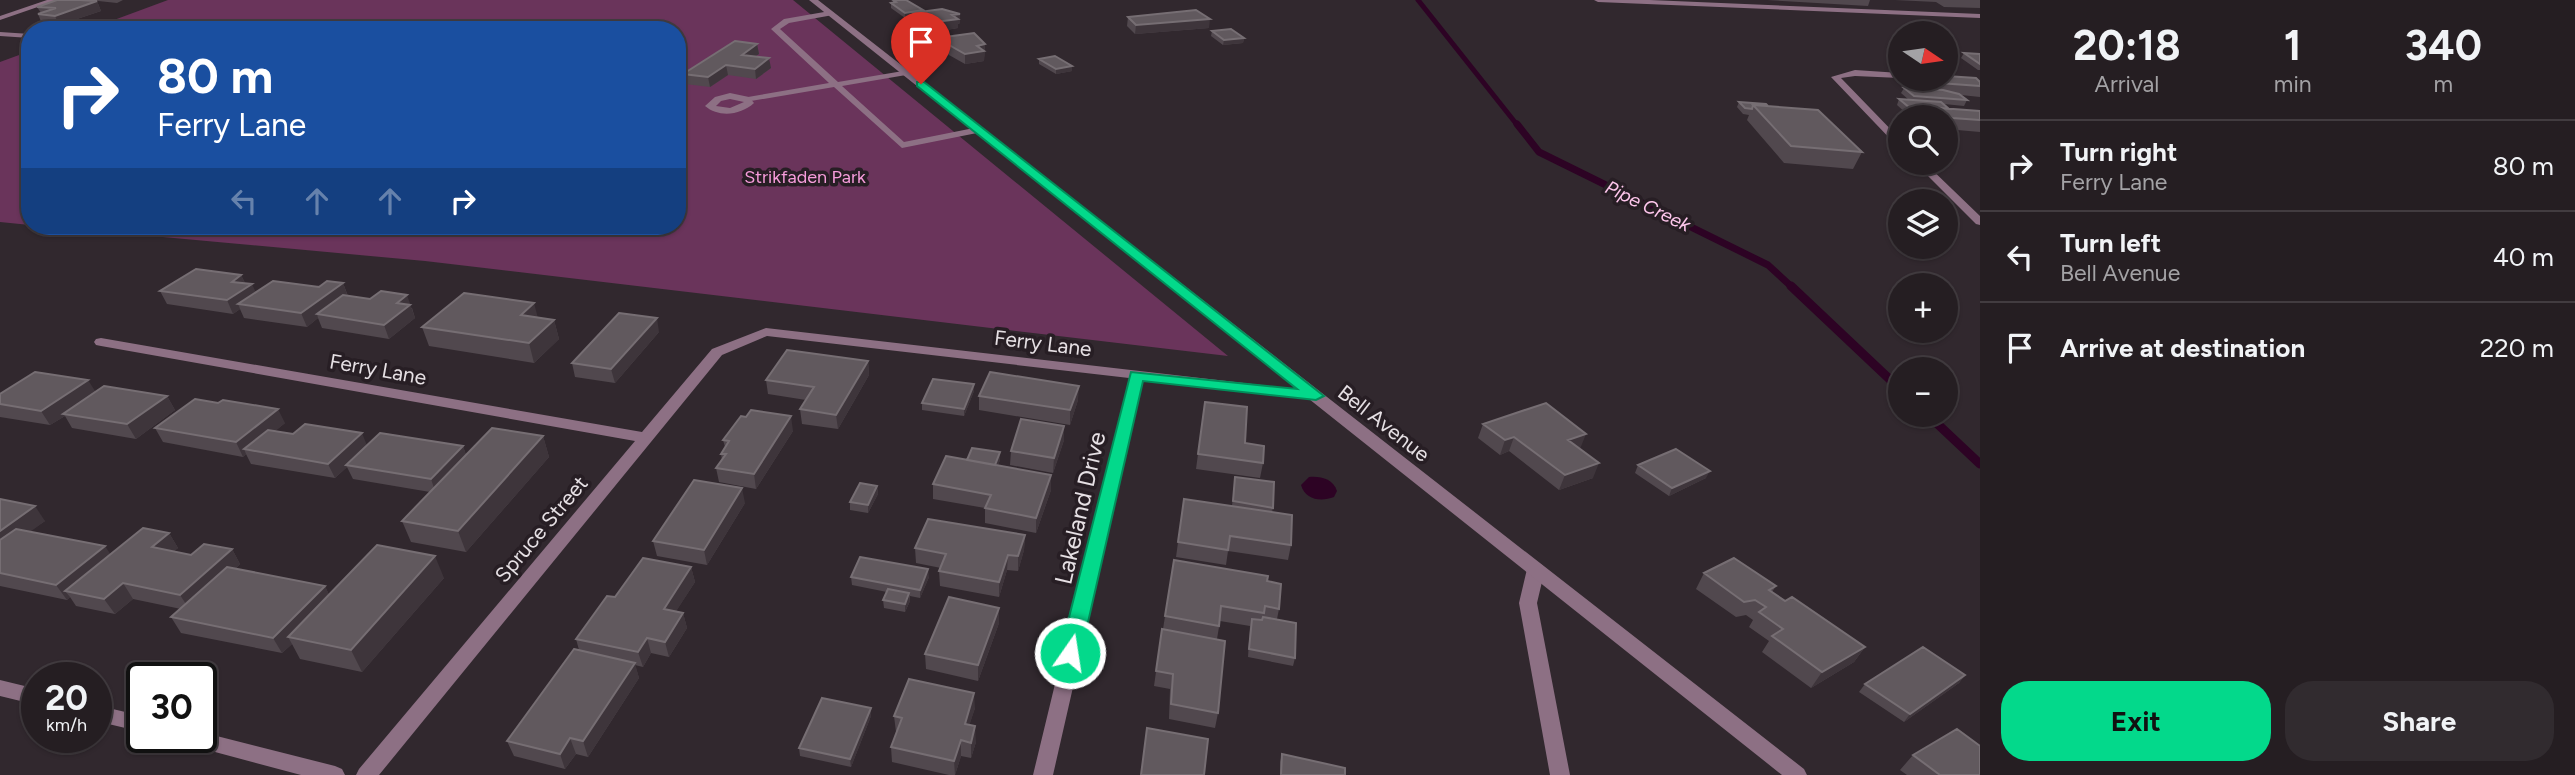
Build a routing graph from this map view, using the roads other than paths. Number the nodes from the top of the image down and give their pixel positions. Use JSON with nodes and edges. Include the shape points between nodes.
{"nodes":[{"id":1,"x":54,"y":0,"type":"edge"},
{"id":2,"x":813,"y":0,"type":"edge"},
{"id":3,"x":1598,"y":0,"type":"edge"},
{"id":4,"x":830,"y":13,"type":"junction"},
{"id":5,"x":1980,"y":16,"type":"edge"},
{"id":6,"x":0,"y":18,"type":"edge"},
{"id":7,"x":0,"y":34,"type":"edge"},
{"id":8,"x":21,"y":35,"type":"edge"},
{"id":9,"x":906,"y":72,"type":"junction"},
{"id":10,"x":1888,"y":75,"type":"edge"},
{"id":11,"x":835,"y":85,"type":"junction"},
{"id":12,"x":748,"y":100,"type":"dead end"},
{"id":13,"x":979,"y":130,"type":"junction"},
{"id":14,"x":1888,"y":132,"type":"edge"},
{"id":15,"x":1932,"y":175,"type":"edge"},
{"id":16,"x":1980,"y":222,"type":"edge"},
{"id":17,"x":766,"y":332,"type":"joint"},
{"id":18,"x":101,"y":342,"type":"dead end"},
{"id":19,"x":1137,"y":375,"type":"junction"},
{"id":20,"x":1316,"y":396,"type":"junction"},
{"id":21,"x":647,"y":438,"type":"junction"},
{"id":22,"x":1536,"y":569,"type":"junction"},
{"id":23,"x":0,"y":688,"type":"edge"},
{"id":24,"x":21,"y":693,"type":"edge"},
{"id":25,"x":217,"y":744,"type":"edge"},
{"id":26,"x":335,"y":775,"type":"edge"},
{"id":27,"x":366,"y":775,"type":"edge"},
{"id":28,"x":1043,"y":775,"type":"edge"},
{"id":29,"x":1560,"y":775,"type":"edge"},
{"id":30,"x":1797,"y":775,"type":"edge"}],
"edges":[{"from":1,"to":6,"type":"street"},
{"from":2,"to":4,"type":"street","name":"Bell Avenue"},
{"from":3,"to":5,"type":"street"},
{"from":4,"to":9,"type":"street","name":"Bell Avenue"},
{"from":4,"to":11,"type":"street","via":[[787,21],[775,29]]},
{"from":7,"to":8,"type":"street"},
{"from":9,"to":11,"type":"street"},
{"from":9,"to":13,"type":"street","name":"Bell Avenue"},
{"from":10,"to":14,"type":"street","via":[[1835,77]]},
{"from":11,"to":12,"type":"street"},
{"from":11,"to":13,"type":"street","via":[[902,145]]},
{"from":13,"to":20,"type":"street","name":"Bell Avenue"},
{"from":15,"to":16,"type":"street"},
{"from":17,"to":19,"type":"street","name":"Ferry Lane"},
{"from":17,"to":21,"type":"street","name":"Spruce Street","via":[[717,352]]},
{"from":18,"to":21,"type":"street","name":"Ferry Lane"},
{"from":19,"to":20,"type":"street","name":"Ferry Lane"},
{"from":19,"to":28,"type":"street","name":"Lakeland Drive"},
{"from":20,"to":22,"type":"street","name":"Bell Avenue"},
{"from":21,"to":27,"type":"street","name":"Spruce Street"},
{"from":22,"to":29,"type":"street","via":[[1528,603]]},
{"from":22,"to":30,"type":"street","name":"Bell Avenue"},
{"from":23,"to":24,"type":"street"},
{"from":25,"to":26,"type":"street"}]}
